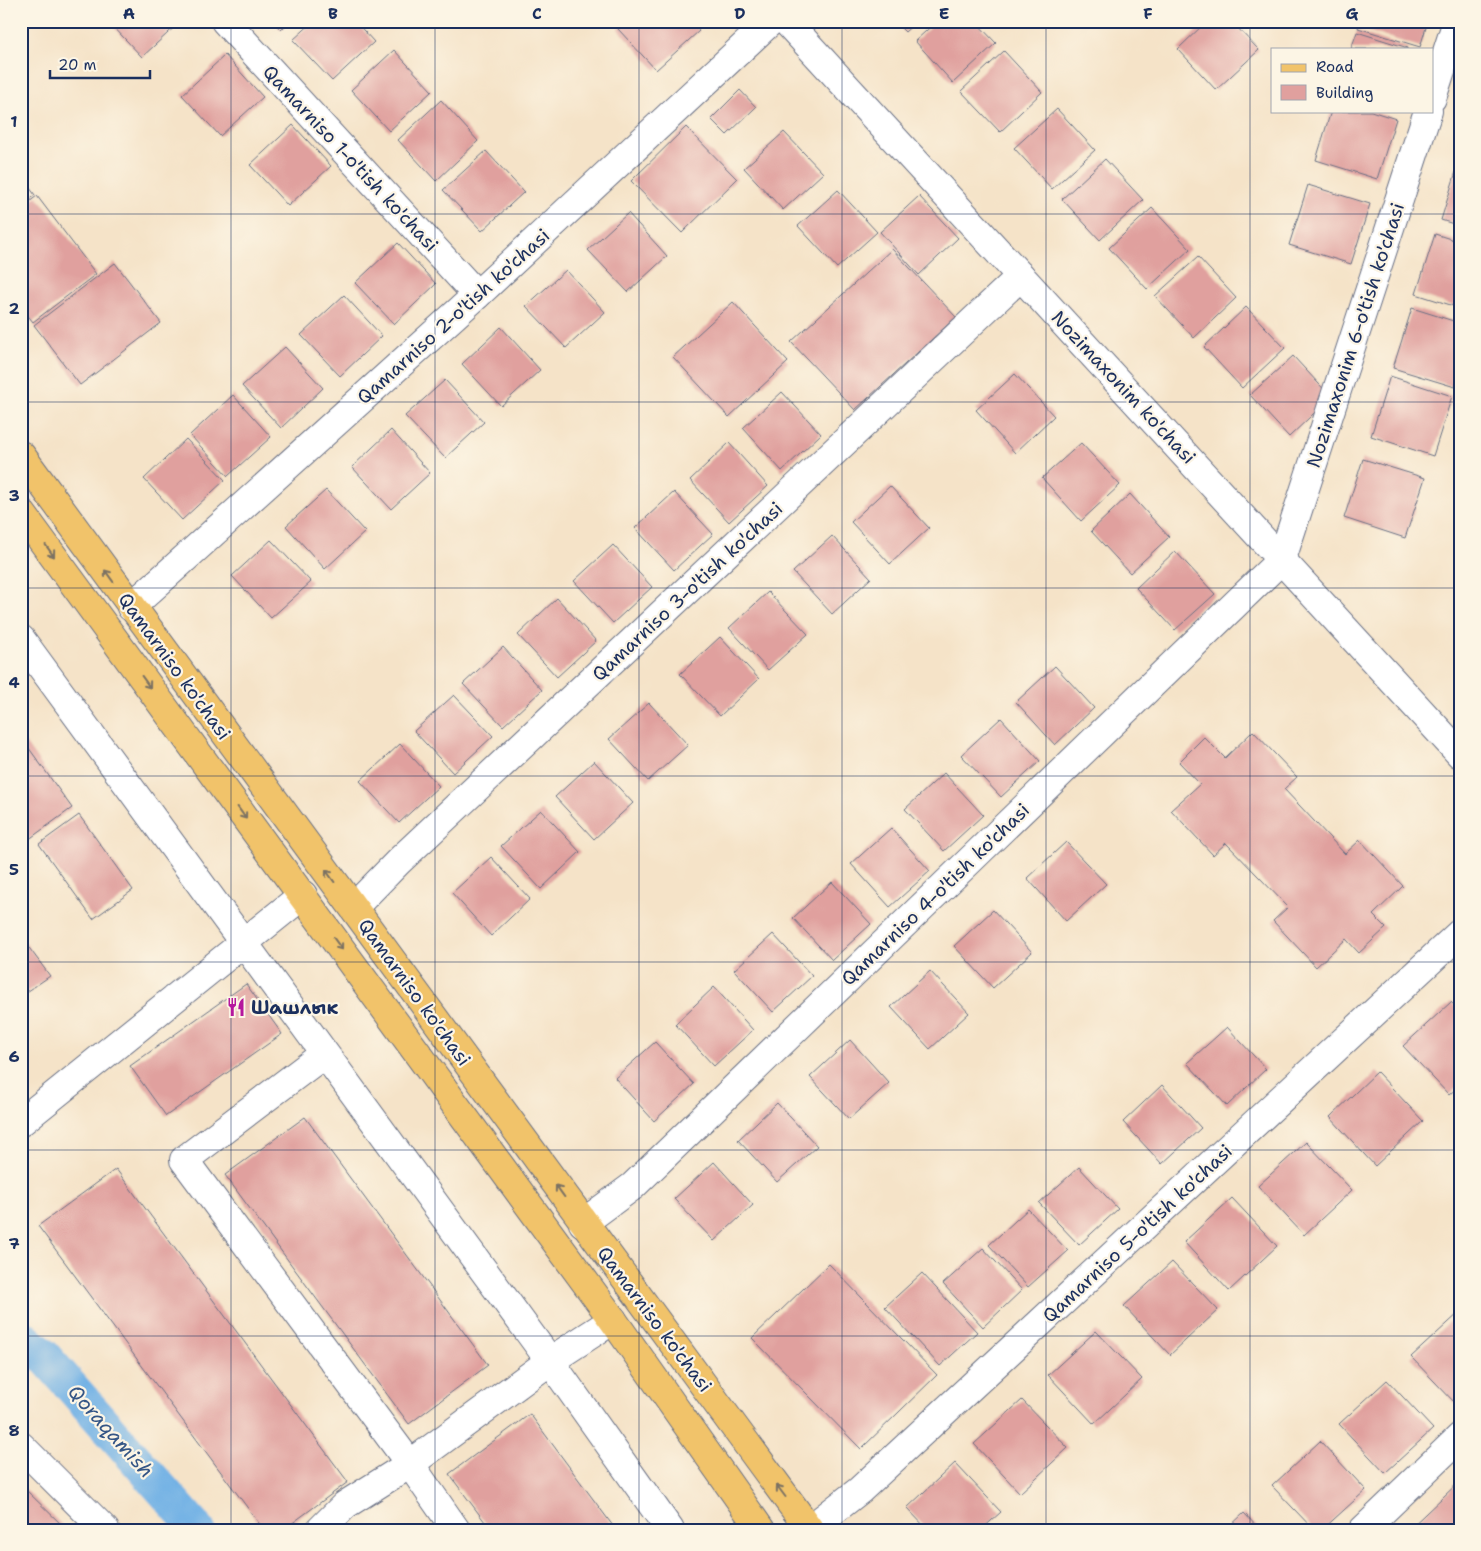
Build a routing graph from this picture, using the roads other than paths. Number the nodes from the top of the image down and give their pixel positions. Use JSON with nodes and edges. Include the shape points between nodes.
{"nodes":[{"id":1,"x":224,"y":21,"type":"edge"},
{"id":2,"x":771,"y":21,"type":"edge"},
{"id":3,"x":786,"y":21,"type":"edge"},
{"id":4,"x":1457,"y":21,"type":"edge"},
{"id":5,"x":1434,"y":92,"type":"edge"},
{"id":6,"x":1428,"y":112,"type":"edge"},
{"id":7,"x":1021,"y":276,"type":"junction"},
{"id":8,"x":477,"y":295,"type":"junction"},
{"id":9,"x":21,"y":455,"type":"edge"},
{"id":10,"x":21,"y":512,"type":"edge"},
{"id":11,"x":1282,"y":559,"type":"junction"},
{"id":12,"x":132,"y":607,"type":"junction"},
{"id":13,"x":21,"y":639,"type":"edge"},
{"id":14,"x":1460,"y":754,"type":"edge"},
{"id":15,"x":303,"y":895,"type":"junction"},
{"id":16,"x":354,"y":907,"type":"junction"},
{"id":17,"x":1460,"y":934,"type":"edge"},
{"id":18,"x":244,"y":944,"type":"junction"},
{"id":19,"x":324,"y":1054,"type":"junction"},
{"id":20,"x":21,"y":1122,"type":"edge"},
{"id":21,"x":583,"y":1223,"type":"junction"},
{"id":22,"x":613,"y":1320,"type":"junction"},
{"id":23,"x":550,"y":1361,"type":"junction"},
{"id":24,"x":1460,"y":1437,"type":"edge"},
{"id":25,"x":21,"y":1446,"type":"edge"},
{"id":26,"x":410,"y":1464,"type":"junction"},
{"id":27,"x":105,"y":1530,"type":"edge"},
{"id":28,"x":320,"y":1530,"type":"edge"},
{"id":29,"x":456,"y":1530,"type":"edge"},
{"id":30,"x":670,"y":1530,"type":"edge"},
{"id":31,"x":761,"y":1530,"type":"edge"},
{"id":32,"x":810,"y":1530,"type":"edge"},
{"id":33,"x":1363,"y":1530,"type":"edge"}],
"edges":[{"from":1,"to":8,"type":"street","name":"Qamarniso 1-o'tish ko'chasi"},
{"from":2,"to":8,"type":"street","name":"Qamarniso 2-o'tish ko'chasi"},
{"from":3,"to":7,"type":"street","name":"Nozimaxonim ko'chasi"},
{"from":4,"to":5,"type":"street"},
{"from":6,"to":11,"type":"street","name":"Nozimaxonim 6-o'tish ko'chasi"},
{"from":7,"to":11,"type":"street","name":"Nozimaxonim ko'chasi"},
{"from":7,"to":16,"type":"street","name":"Qamarniso 3-o'tish ko'chasi"},
{"from":8,"to":12,"type":"street","name":"Qamarniso 2-o'tish ko'chasi"},
{"from":12,"to":9,"type":"main road","name":"Qamarniso ko'chasi","one_way":true},
{"from":10,"to":15,"type":"main road","name":"Qamarniso ko'chasi","one_way":true},
{"from":11,"to":14,"type":"street","name":"Nozimaxonim ko'chasi"},
{"from":11,"to":21,"type":"street","name":"Qamarniso 4-o'tish ko'chasi","via":[[633,1186]]},
{"from":16,"to":12,"type":"main road","name":"Qamarniso ko'chasi","one_way":true},
{"from":13,"to":18,"type":"street"},
{"from":15,"to":18,"type":"street"},
{"from":15,"to":22,"type":"main road","name":"Qamarniso ko'chasi","one_way":true},
{"from":21,"to":16,"type":"main road","name":"Qamarniso ko'chasi","one_way":true},
{"from":17,"to":32,"type":"street","name":"Qamarniso 5-o'tish ko'chasi","via":[[860,1490]]},
{"from":18,"to":19,"type":"street"},
{"from":18,"to":20,"type":"street"},
{"from":19,"to":23,"type":"street"},
{"from":19,"to":26,"type":"street","via":[[184,1160]]},
{"from":32,"to":21,"type":"main road","name":"Qamarniso ko'chasi","one_way":true},
{"from":22,"to":23,"type":"street"},
{"from":22,"to":31,"type":"main road","name":"Qamarniso ko'chasi"},
{"from":23,"to":26,"type":"street"},
{"from":23,"to":30,"type":"street"},
{"from":24,"to":33,"type":"street"},
{"from":25,"to":27,"type":"street"},
{"from":26,"to":28,"type":"street","via":[[345,1505]]},
{"from":26,"to":29,"type":"street"}]}
